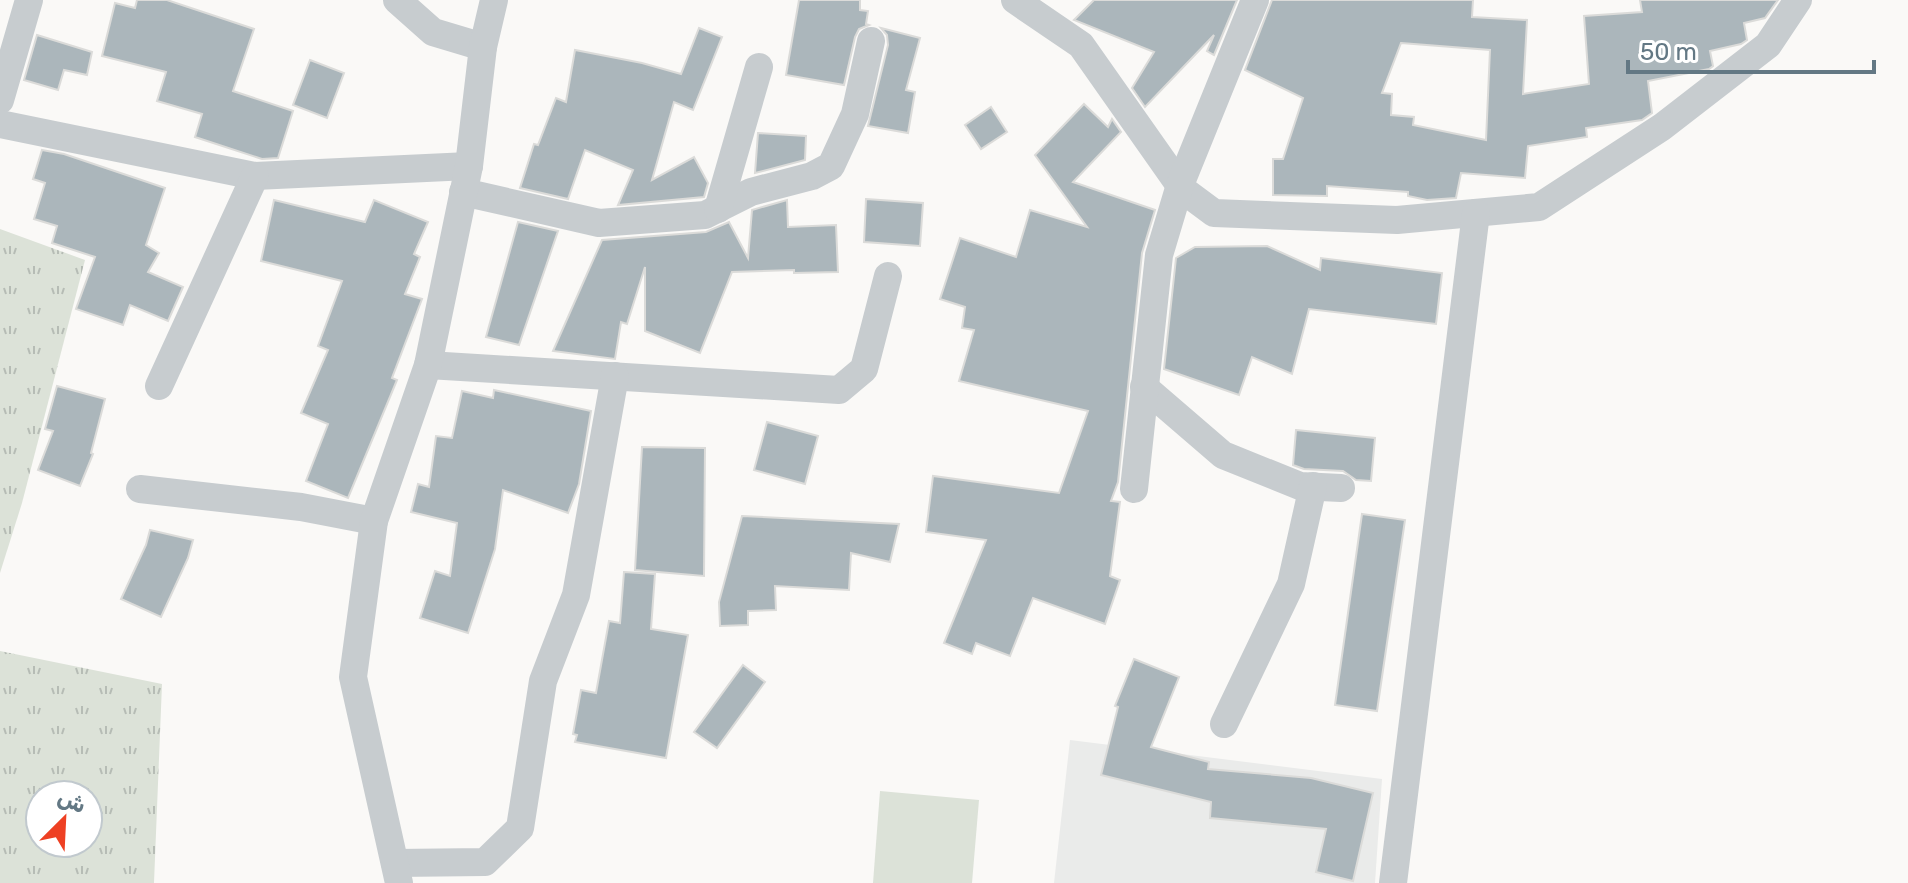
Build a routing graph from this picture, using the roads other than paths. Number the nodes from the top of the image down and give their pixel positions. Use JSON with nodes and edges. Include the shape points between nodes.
{"nodes":[{"id":1,"x":29,"y":0,"type":"edge"},
{"id":2,"x":397,"y":0,"type":"edge"},
{"id":3,"x":494,"y":0,"type":"edge"},
{"id":4,"x":1015,"y":0,"type":"edge"},
{"id":5,"x":1255,"y":0,"type":"edge"},
{"id":6,"x":1798,"y":0,"type":"edge"},
{"id":7,"x":871,"y":41,"type":"dead end"},
{"id":8,"x":483,"y":47,"type":"junction"},
{"id":9,"x":759,"y":67,"type":"dead end"},
{"id":10,"x":0,"y":100,"type":"edge"},
{"id":11,"x":0,"y":124,"type":"edge"},
{"id":12,"x":255,"y":176,"type":"junction"},
{"id":13,"x":466,"y":179,"type":"junction"},
{"id":14,"x":1180,"y":185,"type":"junction"},
{"id":15,"x":718,"y":209,"type":"junction"},
{"id":16,"x":1476,"y":213,"type":"junction"},
{"id":17,"x":888,"y":276,"type":"dead end"},
{"id":18,"x":428,"y":365,"type":"junction"},
{"id":19,"x":615,"y":376,"type":"junction"},
{"id":20,"x":159,"y":386,"type":"dead end"},
{"id":21,"x":1144,"y":387,"type":"junction"},
{"id":22,"x":1313,"y":486,"type":"junction"},
{"id":23,"x":1341,"y":488,"type":"dead end"},
{"id":24,"x":140,"y":489,"type":"dead end"},
{"id":25,"x":1134,"y":489,"type":"dead end"},
{"id":26,"x":374,"y":521,"type":"junction"},
{"id":27,"x":1224,"y":724,"type":"dead end"},
{"id":28,"x":397,"y":873,"type":"edge"},
{"id":29,"x":1393,"y":883,"type":"edge"}],
"edges":[{"from":1,"to":10,"type":"street"},
{"from":2,"to":8,"type":"street","via":[[433,32]]},
{"from":3,"to":8,"type":"street"},
{"from":4,"to":14,"type":"street","via":[[1081,45]]},
{"from":5,"to":14,"type":"street"},
{"from":6,"to":16,"type":"street","via":[[1768,45],[1662,127],[1539,207]]},
{"from":7,"to":15,"type":"street","via":[[855,114],[831,166],[751,192]]},
{"from":8,"to":13,"type":"street"},
{"from":9,"to":15,"type":"street"},
{"from":11,"to":12,"type":"street"},
{"from":12,"to":13,"type":"street"},
{"from":12,"to":20,"type":"street"},
{"from":13,"to":15,"type":"street","via":[[599,223],[705,215]]},
{"from":13,"to":18,"type":"street"},
{"from":14,"to":16,"type":"street","via":[[1214,213],[1397,220]]},
{"from":14,"to":21,"type":"street","via":[[1159,255]]},
{"from":16,"to":29,"type":"street"},
{"from":17,"to":19,"type":"street","via":[[864,369],[839,390]]},
{"from":18,"to":19,"type":"street"},
{"from":18,"to":26,"type":"street"},
{"from":19,"to":28,"type":"street","via":[[576,595],[543,681],[520,828],[485,862]]},
{"from":21,"to":22,"type":"street","via":[[1223,455],[1300,486]]},
{"from":21,"to":25,"type":"street"},
{"from":22,"to":23,"type":"street"},
{"from":22,"to":27,"type":"street","via":[[1291,584]]},
{"from":24,"to":26,"type":"street"},
{"from":26,"to":28,"type":"street","via":[[353,677]]}]}
